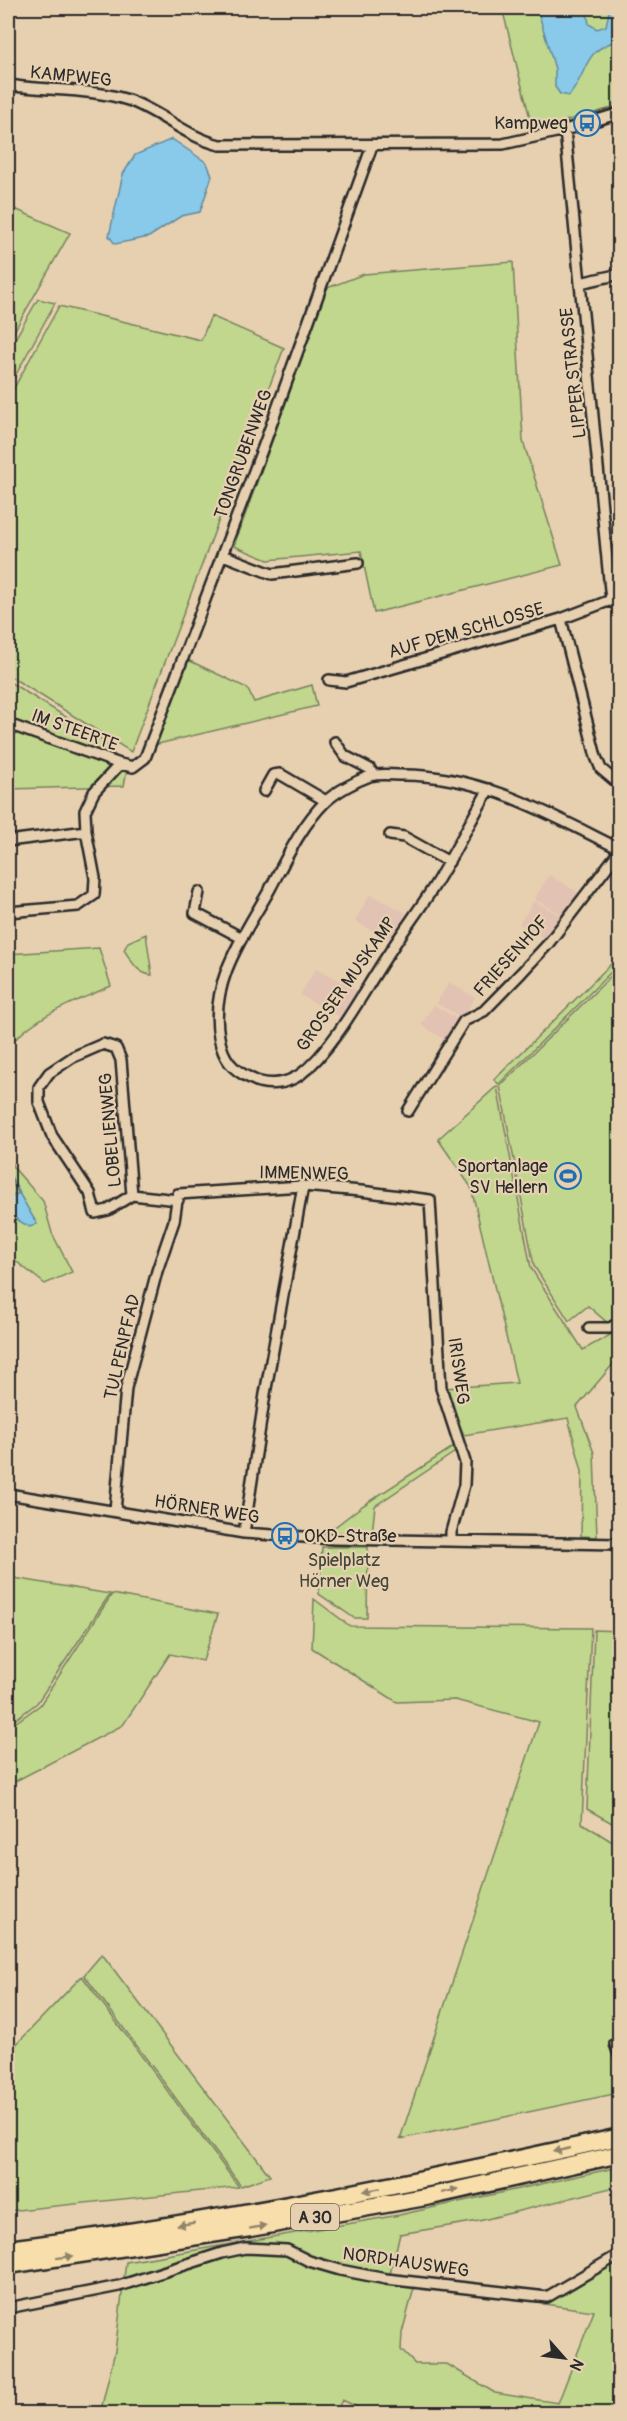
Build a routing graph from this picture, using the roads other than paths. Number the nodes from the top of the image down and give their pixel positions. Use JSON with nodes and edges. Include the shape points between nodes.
{"nodes":[{"id":1,"x":8,"y":85,"type":"edge"},
{"id":2,"x":620,"y":113,"type":"edge"},
{"id":3,"x":565,"y":130,"type":"junction"},
{"id":4,"x":372,"y":146,"type":"junction"},
{"id":5,"x":620,"y":274,"type":"edge"},
{"id":6,"x":580,"y":283,"type":"junction"},
{"id":7,"x":223,"y":555,"type":"junction"},
{"id":8,"x":358,"y":563,"type":"dead end"},
{"id":9,"x":611,"y":600,"type":"junction"},
{"id":10,"x":620,"y":609,"type":"edge"},
{"id":11,"x":561,"y":619,"type":"junction"},
{"id":12,"x":329,"y":680,"type":"dead end"},
{"id":13,"x":8,"y":724,"type":"edge"},
{"id":14,"x":335,"y":742,"type":"dead end"},
{"id":15,"x":120,"y":764,"type":"junction"},
{"id":16,"x":133,"y":767,"type":"joint"},
{"id":17,"x":373,"y":775,"type":"junction"},
{"id":18,"x":620,"y":785,"type":"edge"},
{"id":19,"x":489,"y":789,"type":"junction"},
{"id":20,"x":264,"y":791,"type":"dead end"},
{"id":21,"x":326,"y":801,"type":"junction"},
{"id":22,"x":86,"y":831,"type":"junction"},
{"id":23,"x":390,"y":835,"type":"dead end"},
{"id":24,"x":8,"y":841,"type":"edge"},
{"id":25,"x":620,"y":850,"type":"edge"},
{"id":26,"x":448,"y":862,"type":"junction"},
{"id":27,"x":199,"y":892,"type":"dead end"},
{"id":28,"x":8,"y":912,"type":"edge"},
{"id":29,"x":242,"y":938,"type":"junction"},
{"id":30,"x":408,"y":1111,"type":"dead end"},
{"id":31,"x":303,"y":1186,"type":"junction"},
{"id":32,"x":132,"y":1195,"type":"junction"},
{"id":33,"x":178,"y":1197,"type":"junction"},
{"id":34,"x":430,"y":1200,"type":"joint"},
{"id":35,"x":620,"y":1322,"type":"edge"},
{"id":36,"x":589,"y":1328,"type":"dead end"},
{"id":37,"x":8,"y":1494,"type":"edge"},
{"id":38,"x":115,"y":1511,"type":"junction"},
{"id":39,"x":244,"y":1533,"type":"junction"},
{"id":40,"x":451,"y":1541,"type":"junction"},
{"id":41,"x":620,"y":1544,"type":"edge"},
{"id":42,"x":615,"y":2044,"type":"dead end"},
{"id":43,"x":620,"y":2057,"type":"edge"},
{"id":44,"x":620,"y":2137,"type":"edge"},
{"id":45,"x":620,"y":2154,"type":"edge"},
{"id":46,"x":8,"y":2248,"type":"edge"},
{"id":47,"x":620,"y":2254,"type":"edge"},
{"id":48,"x":8,"y":2265,"type":"edge"},
{"id":49,"x":8,"y":2307,"type":"edge"}],
"edges":[{"from":1,"to":4,"type":"street","name":"KAMPWEG","via":[[129,100],[220,145]]},
{"from":2,"to":3,"type":"street","name":"KAMPWEG"},
{"from":3,"to":4,"type":"street","name":"KAMPWEG","via":[[503,144]]},
{"from":3,"to":6,"type":"street","name":"LIPPER STRASSE"},
{"from":4,"to":7,"type":"street","name":"TONGRUBENWEG"},
{"from":5,"to":6,"type":"street"},
{"from":6,"to":9,"type":"street","name":"LIPPER STRASSE"},
{"from":7,"to":8,"type":"street","via":[[272,574]]},
{"from":7,"to":16,"type":"street","name":"TONGRUBENWEG","via":[[145,758]]},
{"from":9,"to":10,"type":"street"},
{"from":9,"to":11,"type":"street","name":"AUF DEM SCHLOSSE"},
{"from":11,"to":12,"type":"street","name":"AUF DEM SCHLOSSE","via":[[346,682]]},
{"from":11,"to":18,"type":"street","via":[[596,757],[602,769]]},
{"from":13,"to":15,"type":"street","name":"IM STEERTE"},
{"from":14,"to":17,"type":"street","via":[[345,756],[370,769]]},
{"from":15,"to":16,"type":"street","name":"IM STEERTE"},
{"from":15,"to":22,"type":"street","via":[[94,792],[85,811]]},
{"from":17,"to":19,"type":"street","name":"GROSSER MUSKAMP","via":[[422,775]]},
{"from":17,"to":21,"type":"street","name":"GROSSER MUSKAMP"},
{"from":19,"to":25,"type":"street","name":"GROSSER MUSKAMP","via":[[520,799]]},
{"from":19,"to":26,"type":"street","name":"GROSSER MUSKAMP"},
{"from":20,"to":21,"type":"street","via":[[273,775],[280,774]]},
{"from":21,"to":29,"type":"street","name":"GROSSER MUSKAMP","via":[[304,828]]},
{"from":22,"to":24,"type":"street"},
{"from":22,"to":28,"type":"street","via":[[95,878],[93,895],[78,906]]},
{"from":23,"to":26,"type":"street","via":[[404,837]]},
{"from":25,"to":30,"type":"street","name":"FRIESENHOF","via":[[528,966],[484,1011],[464,1021]]},
{"from":26,"to":29,"type":"street","name":"GROSSER MUSKAMP","via":[[325,1049],[301,1074],[285,1082],[258,1082],[241,1075],[231,1067],[220,1046],[219,992]]},
{"from":27,"to":29,"type":"street","via":[[195,913]]},
{"from":31,"to":33,"type":"street","name":"IMMENWEG"},
{"from":31,"to":34,"type":"street","name":"IMMENWEG"},
{"from":31,"to":39,"type":"street"},
{"from":32,"to":32,"type":"street","name":"LOBELIENWEG","via":[[95,1213],[90,1193],[52,1136],[39,1102],[39,1087],[49,1072],[104,1044],[116,1048],[120,1060]]},
{"from":32,"to":33,"type":"street","name":"LOBELIENWEG"},
{"from":33,"to":38,"type":"street","name":"TULPENPFAD","via":[[126,1388]]},
{"from":34,"to":40,"type":"street","name":"IRISWEG","via":[[441,1388],[465,1462],[464,1485]]},
{"from":35,"to":36,"type":"street","via":[[610,1328]]},
{"from":37,"to":38,"type":"street","name":"HÖRNER WEG"},
{"from":38,"to":39,"type":"street","name":"HÖRNER WEG"},
{"from":39,"to":40,"type":"street","name":"HÖRNER WEG"},
{"from":40,"to":41,"type":"street","name":"HÖRNER WEG"},
{"from":42,"to":43,"type":"street"},
{"from":44,"to":46,"type":"highway","number":"A 30","one_way":true,"via":[[442,2177],[245,2214]]},
{"from":48,"to":45,"type":"highway","number":"A 30","one_way":true,"via":[[431,2196]]},
{"from":47,"to":49,"type":"street","name":"NORDHAUSWEG","via":[[547,2297],[386,2279],[340,2270],[286,2250],[245,2248],[119,2286]]}]}
